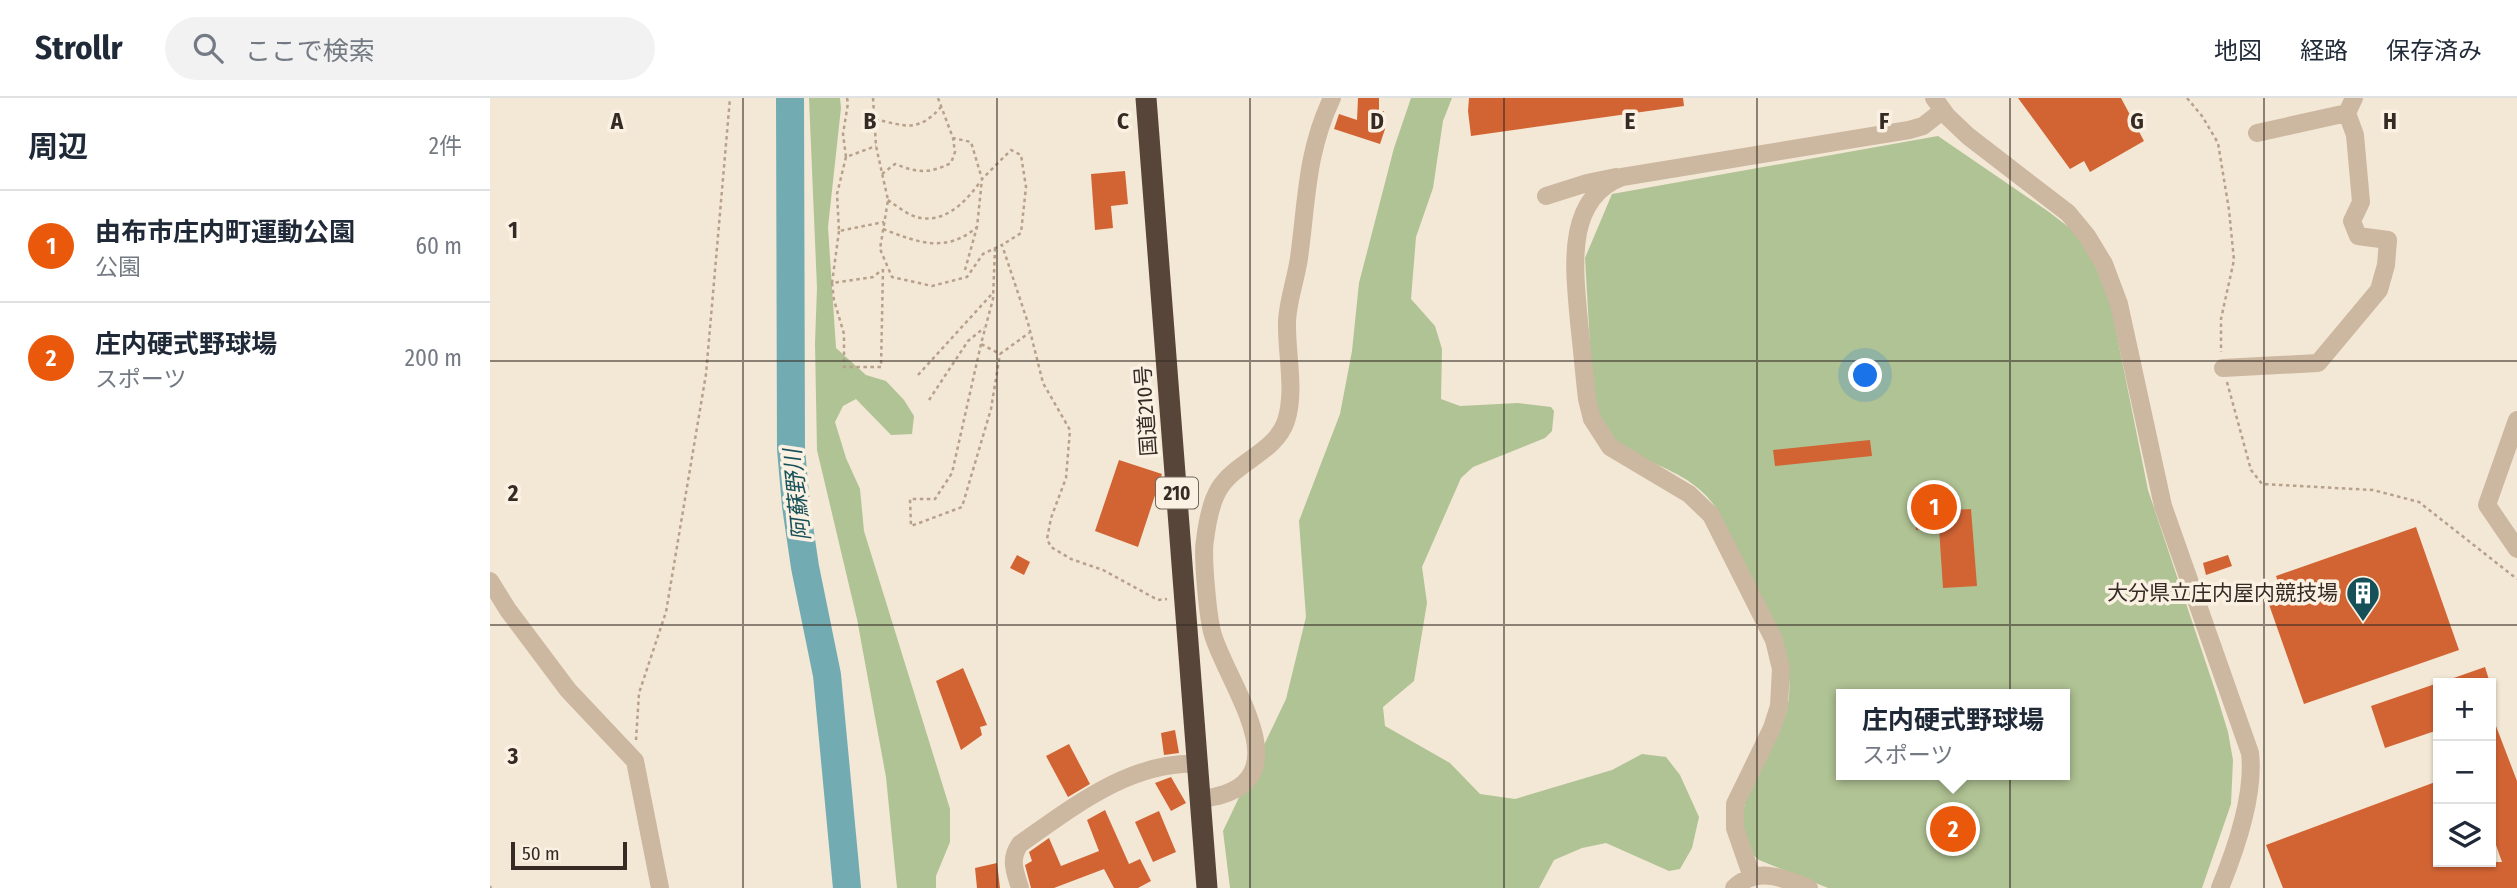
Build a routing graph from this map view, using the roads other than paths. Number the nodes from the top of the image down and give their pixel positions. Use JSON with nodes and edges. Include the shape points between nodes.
{"nodes":[{"id":1,"x":1146,"y":98,"type":"edge"},
{"id":2,"x":1332,"y":98,"type":"edge"},
{"id":3,"x":1938,"y":104,"type":"edge"},
{"id":4,"x":2351,"y":105,"type":"edge"},
{"id":5,"x":2257,"y":133,"type":"dead end"},
{"id":6,"x":1630,"y":175,"type":"junction"},
{"id":7,"x":1546,"y":196,"type":"dead end"},
{"id":8,"x":2223,"y":368,"type":"road end"},
{"id":9,"x":2517,"y":419,"type":"edge"},
{"id":10,"x":2517,"y":549,"type":"edge"},
{"id":11,"x":490,"y":581,"type":"edge"},
{"id":12,"x":1198,"y":764,"type":"junction"},
{"id":13,"x":1200,"y":799,"type":"junction"},
{"id":14,"x":1752,"y":877,"type":"junction"},
{"id":15,"x":660,"y":888,"type":"edge"},
{"id":16,"x":1020,"y":888,"type":"edge"},
{"id":17,"x":1207,"y":888,"type":"edge"},
{"id":18,"x":1734,"y":888,"type":"edge"},
{"id":19,"x":1809,"y":888,"type":"edge"},
{"id":20,"x":2220,"y":888,"type":"edge"}],
"edges":[{"from":1,"to":12,"type":"highway","name":"国道210号","number":"210"},
{"from":2,"to":13,"type":"street","via":[[1312,149],[1289,305],[1286,420],[1275,438],[1220,487],[1204,541],[1210,625],[1246,707],[1256,761],[1249,776],[1232,792]]},
{"from":3,"to":6,"type":"street","via":[[1923,125],[1909,130]]},
{"from":3,"to":20,"type":"street","via":[[1980,146],[2068,213],[2097,250],[2115,288],[2160,497],[2250,753],[2246,802]]},
{"from":4,"to":5,"type":"street"},
{"from":4,"to":8,"type":"street","via":[[2361,202],[2352,221],[2358,236],[2388,240],[2379,289],[2318,363]]},
{"from":6,"to":7,"type":"street"},
{"from":6,"to":14,"type":"street","via":[[1611,182],[1595,198],[1575,245],[1587,398],[1592,419],[1610,447],[1689,494],[1711,515],[1774,640],[1781,669],[1779,706],[1735,804],[1737,840]]},
{"from":9,"to":10,"type":"street","via":[[2487,505]]},
{"from":11,"to":15,"type":"street","via":[[568,690],[635,761]]},
{"from":12,"to":13,"type":"highway","name":"国道210号","number":"210"},
{"from":12,"to":16,"type":"street","via":[[1156,768],[1086,798],[1020,844],[1013,865]]},
{"from":13,"to":17,"type":"highway","name":"国道210号","number":"210"},
{"from":14,"to":18,"type":"street"},
{"from":14,"to":19,"type":"street","via":[[1772,876]]}]}
